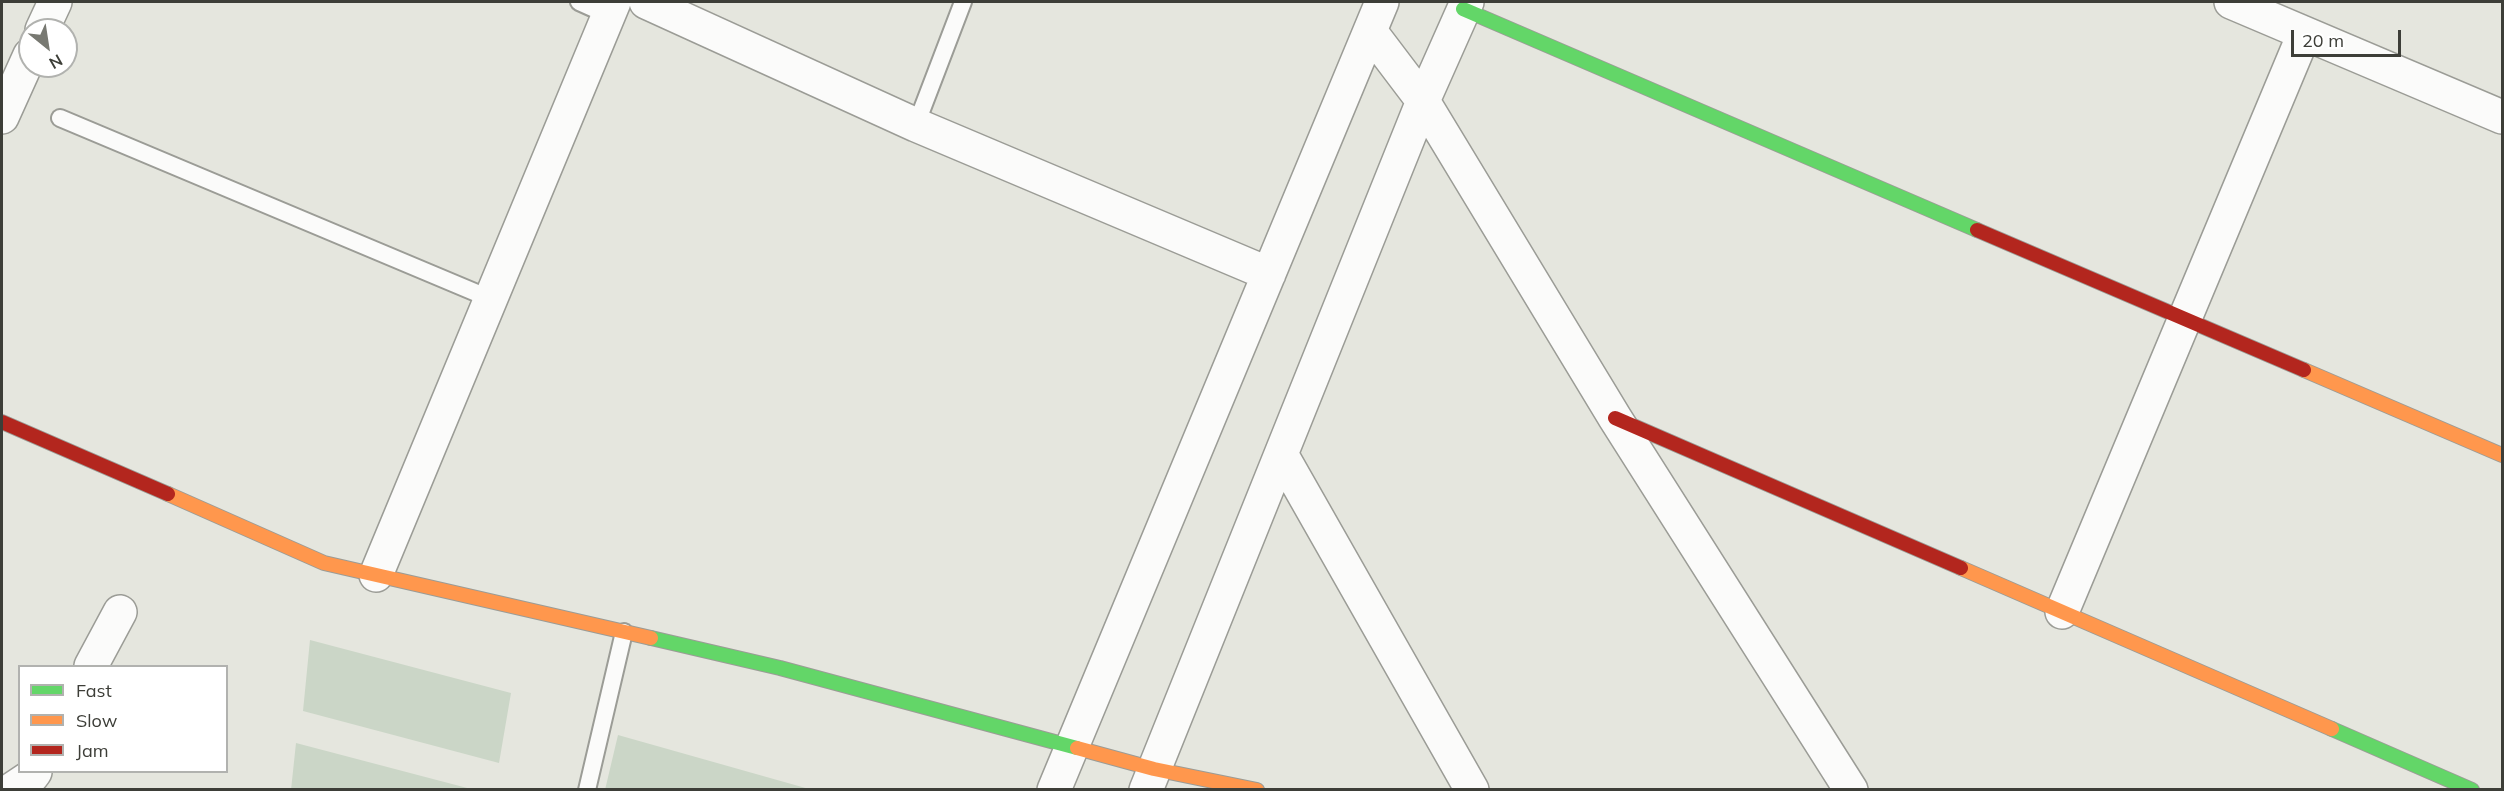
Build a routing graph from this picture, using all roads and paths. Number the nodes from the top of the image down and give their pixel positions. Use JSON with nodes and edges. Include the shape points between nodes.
{"nodes":[{"id":1,"x":55,"y":2,"type":"edge"},
{"id":2,"x":579,"y":2,"type":"edge"},
{"id":3,"x":645,"y":2,"type":"edge"},
{"id":4,"x":963,"y":2,"type":"edge"},
{"id":5,"x":2230,"y":2,"type":"edge"},
{"id":6,"x":1465,"y":5,"type":"edge"},
{"id":7,"x":611,"y":8,"type":"edge"},
{"id":8,"x":1376,"y":16,"type":"edge"},
{"id":9,"x":48,"y":18,"type":"edge"},
{"id":10,"x":2304,"y":34,"type":"junction"},
{"id":11,"x":20,"y":78,"type":"edge"},
{"id":12,"x":1424,"y":101,"type":"junction"},
{"id":13,"x":2,"y":117,"type":"edge"},
{"id":14,"x":2502,"y":117,"type":"edge"},
{"id":15,"x":60,"y":118,"type":"dead end"},
{"id":16,"x":916,"y":125,"type":"junction"},
{"id":17,"x":1269,"y":274,"type":"junction"},
{"id":18,"x":491,"y":299,"type":"junction"},
{"id":19,"x":2185,"y":318,"type":"junction"},
{"id":20,"x":1615,"y":418,"type":"junction"},
{"id":21,"x":2,"y":422,"type":"edge"},
{"id":22,"x":1281,"y":454,"type":"junction"},
{"id":23,"x":2502,"y":455,"type":"edge"},
{"id":24,"x":376,"y":575,"type":"junction"},
{"id":25,"x":120,"y":612,"type":"dead end"},
{"id":26,"x":2062,"y":612,"type":"junction"},
{"id":27,"x":624,"y":632,"type":"junction"},
{"id":28,"x":92,"y":665,"type":"edge"},
{"id":29,"x":1072,"y":747,"type":"junction"},
{"id":30,"x":34,"y":773,"type":"edge"},
{"id":31,"x":1150,"y":779,"type":"edge"},
{"id":32,"x":11,"y":789,"type":"edge"},
{"id":33,"x":587,"y":789,"type":"edge"},
{"id":34,"x":1054,"y":789,"type":"edge"},
{"id":35,"x":1257,"y":789,"type":"edge"},
{"id":36,"x":1472,"y":789,"type":"edge"},
{"id":37,"x":1851,"y":789,"type":"edge"},
{"id":38,"x":2472,"y":789,"type":"edge"}],
"edges":[{"from":1,"to":9,"type":"street"},
{"from":2,"to":7,"type":"lane"},
{"from":3,"to":16,"type":"street"},
{"from":4,"to":16,"type":"lane"},
{"from":5,"to":10,"type":"street"},
{"from":6,"to":12,"type":"street"},
{"from":6,"to":19,"type":"street"},
{"from":7,"to":18,"type":"street"},
{"from":8,"to":12,"type":"street"},
{"from":8,"to":17,"type":"street"},
{"from":10,"to":14,"type":"street"},
{"from":10,"to":19,"type":"street"},
{"from":11,"to":13,"type":"street"},
{"from":12,"to":20,"type":"street"},
{"from":12,"to":22,"type":"street"},
{"from":15,"to":18,"type":"lane"},
{"from":16,"to":17,"type":"street"},
{"from":17,"to":29,"type":"street"},
{"from":18,"to":24,"type":"street"},
{"from":19,"to":23,"type":"street"},
{"from":19,"to":26,"type":"street"},
{"from":20,"to":26,"type":"street"},
{"from":20,"to":37,"type":"street"},
{"from":21,"to":24,"type":"street","via":[[324,563]]},
{"from":22,"to":31,"type":"street"},
{"from":22,"to":36,"type":"street"},
{"from":24,"to":27,"type":"street"},
{"from":25,"to":28,"type":"street"},
{"from":26,"to":38,"type":"street"},
{"from":27,"to":29,"type":"street","via":[[780,668]]},
{"from":27,"to":33,"type":"lane"},
{"from":29,"to":31,"type":"street"},
{"from":29,"to":34,"type":"street"},
{"from":30,"to":32,"type":"street"},
{"from":31,"to":35,"type":"street"}]}
